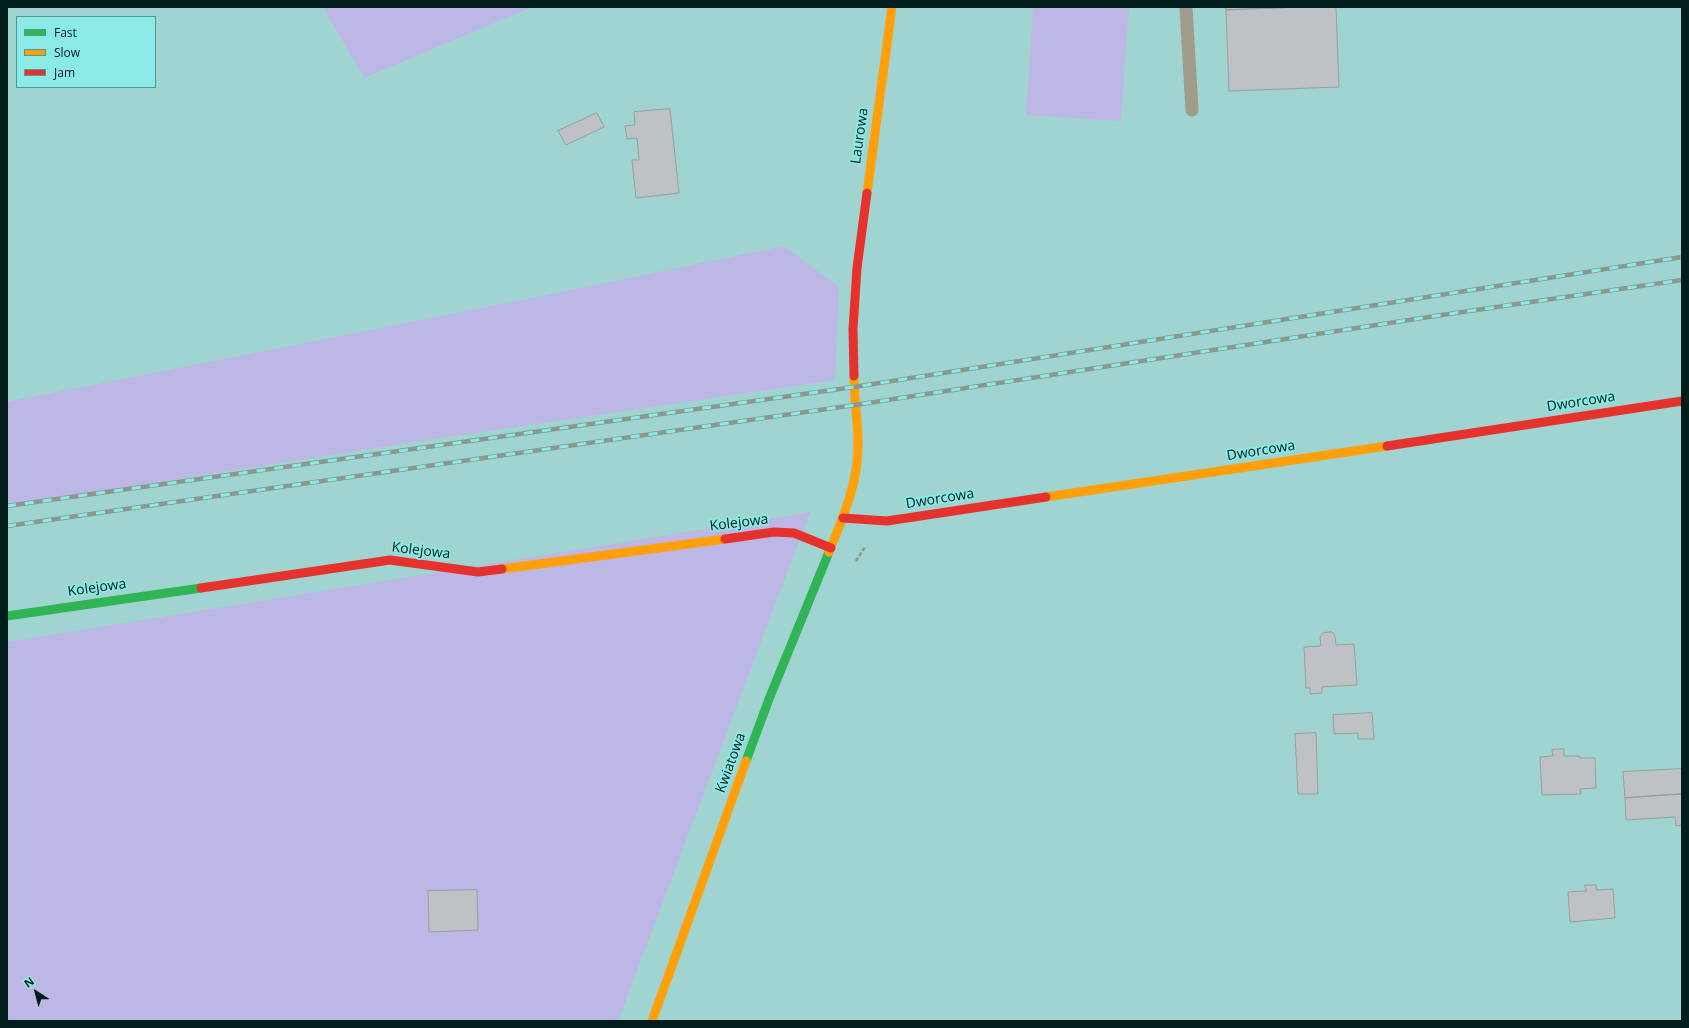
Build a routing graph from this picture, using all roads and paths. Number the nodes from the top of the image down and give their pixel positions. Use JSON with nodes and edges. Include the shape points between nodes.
{"nodes":[{"id":1,"x":892,"y":7,"type":"edge"},
{"id":2,"x":1186,"y":7,"type":"edge"},
{"id":3,"x":1192,"y":110,"type":"dead end"},
{"id":4,"x":1682,"y":401,"type":"edge"},
{"id":5,"x":844,"y":518,"type":"junction"},
{"id":6,"x":831,"y":548,"type":"junction"},
{"id":7,"x":7,"y":616,"type":"edge"},
{"id":8,"x":652,"y":1021,"type":"edge"}],
"edges":[{"from":1,"to":5,"type":"street","name":"Laurowa","via":[[857,268],[853,329],[858,444],[855,476]]},
{"from":2,"to":3,"type":"lane"},
{"from":4,"to":5,"type":"street","name":"Dworcowa","via":[[887,521]]},
{"from":5,"to":6,"type":"street","name":"Kwiatowa"},
{"from":6,"to":7,"type":"street","name":"Kolejowa","via":[[794,533],[774,532],[478,572],[390,560]]},
{"from":6,"to":8,"type":"street","name":"Kwiatowa","via":[[769,699]]}]}
